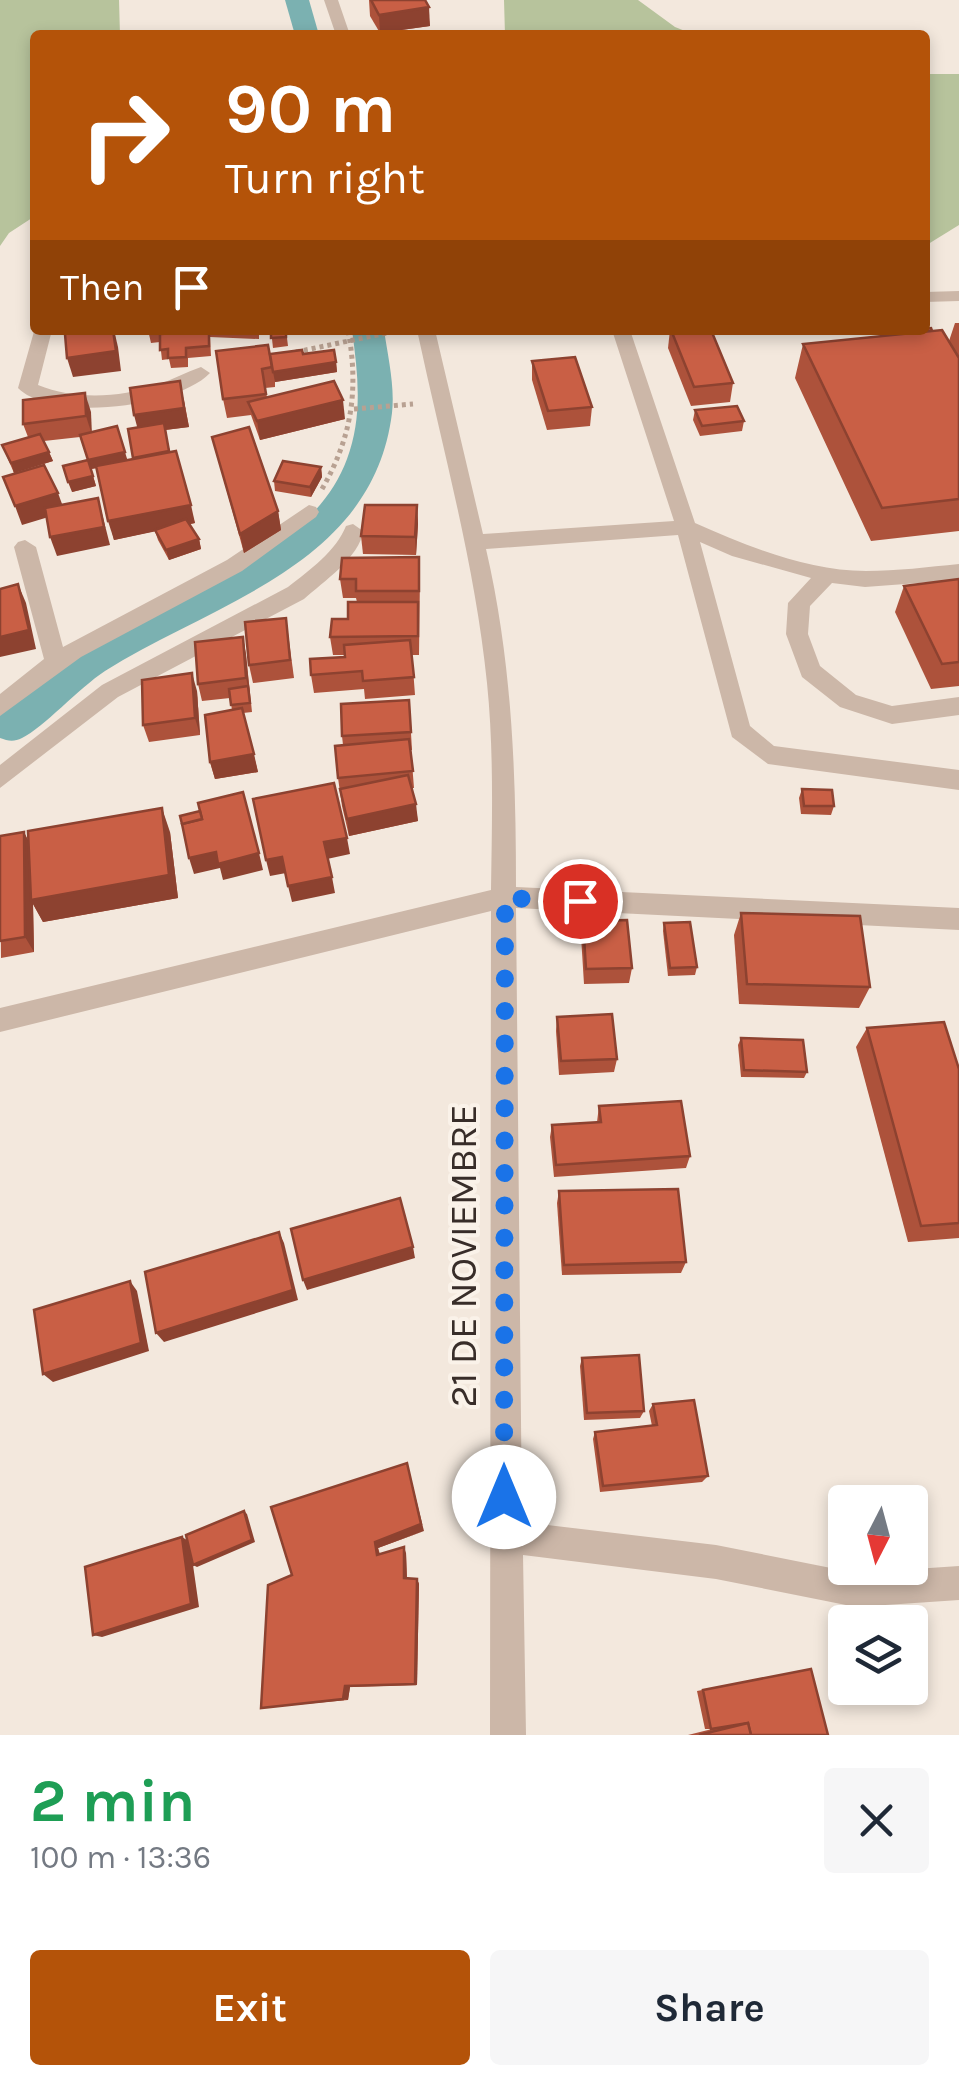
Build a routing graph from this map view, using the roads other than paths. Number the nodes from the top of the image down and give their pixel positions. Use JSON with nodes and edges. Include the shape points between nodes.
{"nodes":[{"id":1,"x":331,"y":0,"type":"edge"},
{"id":2,"x":341,"y":30,"type":"edge"},
{"id":3,"x":959,"y":296,"type":"edge"},
{"id":4,"x":930,"y":297,"type":"edge"},
{"id":5,"x":42,"y":335,"type":"edge"},
{"id":6,"x":427,"y":335,"type":"edge"},
{"id":7,"x":623,"y":335,"type":"edge"},
{"id":8,"x":201,"y":374,"type":"dead end"},
{"id":9,"x":309,"y":512,"type":"road end"},
{"id":10,"x":686,"y":527,"type":"junction"},
{"id":11,"x":353,"y":532,"type":"dead end"},
{"id":12,"x":474,"y":542,"type":"junction"},
{"id":13,"x":25,"y":547,"type":"dead end"},
{"id":14,"x":959,"y":572,"type":"edge"},
{"id":15,"x":827,"y":575,"type":"junction"},
{"id":16,"x":56,"y":661,"type":"junction"},
{"id":17,"x":959,"y":706,"type":"edge"},
{"id":18,"x":0,"y":708,"type":"edge"},
{"id":19,"x":0,"y":778,"type":"edge"},
{"id":20,"x":959,"y":780,"type":"edge"},
{"id":21,"x":505,"y":898,"type":"junction"},
{"id":22,"x":959,"y":919,"type":"edge"},
{"id":23,"x":0,"y":1020,"type":"edge"},
{"id":24,"x":504,"y":1536,"type":"junction"},
{"id":25,"x":959,"y":1583,"type":"edge"},
{"id":26,"x":508,"y":1735,"type":"edge"}],
"edges":[{"from":1,"to":2,"type":"street"},
{"from":3,"to":4,"type":"street"},
{"from":5,"to":8,"type":"street","via":[[28,388],[44,396],[140,396]]},
{"from":6,"to":12,"type":"street","name":"21 DE NOVIEMBRE"},
{"from":7,"to":10,"type":"street"},
{"from":9,"to":16,"type":"street","via":[[235,567],[98,633]]},
{"from":10,"to":12,"type":"street"},
{"from":10,"to":15,"type":"street","via":[[738,551]]},
{"from":10,"to":20,"type":"street","via":[[740,731],[768,754]]},
{"from":11,"to":19,"type":"street","via":[[296,593],[110,691]]},
{"from":12,"to":21,"type":"street","name":"21 DE NOVIEMBRE","via":[[500,685]]},
{"from":13,"to":16,"type":"street"},
{"from":14,"to":15,"type":"street"},
{"from":15,"to":17,"type":"street","via":[[799,602],[797,634],[810,671],[848,701],[892,715]]},
{"from":16,"to":18,"type":"street"},
{"from":21,"to":22,"type":"street"},
{"from":21,"to":23,"type":"street"},
{"from":21,"to":24,"type":"street","name":"21 DE NOVIEMBRE"},
{"from":24,"to":25,"type":"street","via":[[716,1562],[856,1590]]},
{"from":24,"to":26,"type":"street","name":"21 DE NOVIEMBRE"}]}
